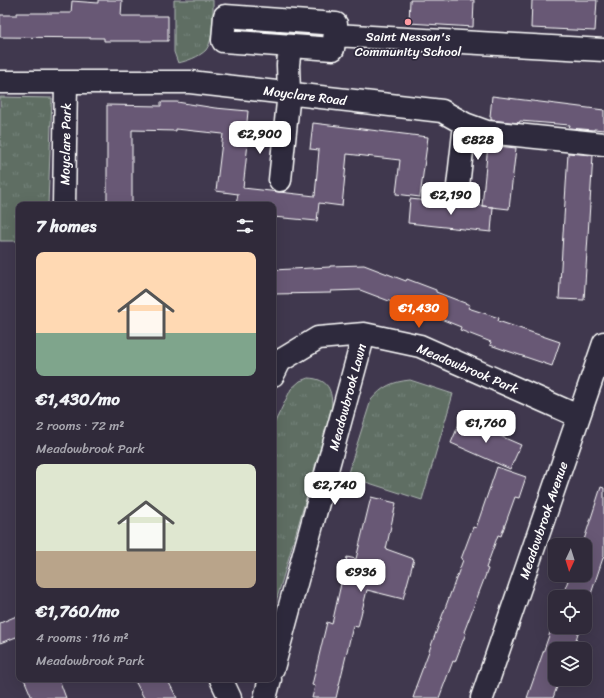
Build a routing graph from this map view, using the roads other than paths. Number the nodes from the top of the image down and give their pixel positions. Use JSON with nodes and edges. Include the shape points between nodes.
{"nodes":[{"id":1,"x":335,"y":35,"type":"junction"},
{"id":2,"x":290,"y":47,"type":"junction"},
{"id":3,"x":604,"y":50,"type":"edge"},
{"id":4,"x":0,"y":82,"type":"edge"},
{"id":5,"x":66,"y":83,"type":"junction"},
{"id":6,"x":288,"y":92,"type":"junction"},
{"id":7,"x":465,"y":124,"type":"junction"},
{"id":8,"x":604,"y":144,"type":"edge"},
{"id":9,"x":280,"y":180,"type":"dead end"},
{"id":10,"x":457,"y":195,"type":"dead end"},
{"id":11,"x":64,"y":202,"type":"edge"},
{"id":12,"x":364,"y":334,"type":"junction"},
{"id":13,"x":604,"y":343,"type":"edge"},
{"id":14,"x":276,"y":369,"type":"edge"},
{"id":15,"x":578,"y":416,"type":"junction"},
{"id":16,"x":276,"y":657,"type":"edge"},
{"id":17,"x":222,"y":682,"type":"edge"},
{"id":18,"x":269,"y":682,"type":"edge"},
{"id":19,"x":230,"y":698,"type":"edge"},
{"id":20,"x":265,"y":698,"type":"edge"},
{"id":21,"x":482,"y":698,"type":"edge"}],
"edges":[{"from":1,"to":2,"type":"street","via":[[333,49]]},
{"from":1,"to":2,"type":"street","via":[[336,24],[225,16],[223,41]]},
{"from":1,"to":3,"type":"street"},
{"from":2,"to":6,"type":"street"},
{"from":4,"to":5,"type":"street","name":"Moyclare Road"},
{"from":5,"to":6,"type":"street","name":"Moyclare Road","via":[[190,82]]},
{"from":5,"to":11,"type":"street","name":"Moyclare Park"},
{"from":6,"to":7,"type":"street","name":"Moyclare Road","via":[[442,111]]},
{"from":6,"to":9,"type":"street"},
{"from":7,"to":8,"type":"street","name":"Moyclare Road","via":[[486,132]]},
{"from":7,"to":10,"type":"street"},
{"from":12,"to":14,"type":"street","name":"Meadowbrook Park","via":[[318,338],[280,361]]},
{"from":12,"to":15,"type":"street","name":"Meadowbrook Park","via":[[420,346]]},
{"from":12,"to":16,"type":"street","name":"Meadowbrook Lawn"},
{"from":13,"to":15,"type":"street","name":"Meadowbrook Avenue"},
{"from":15,"to":21,"type":"street","name":"Meadowbrook Avenue"},
{"from":17,"to":19,"type":"street"},
{"from":18,"to":20,"type":"street"}]}
